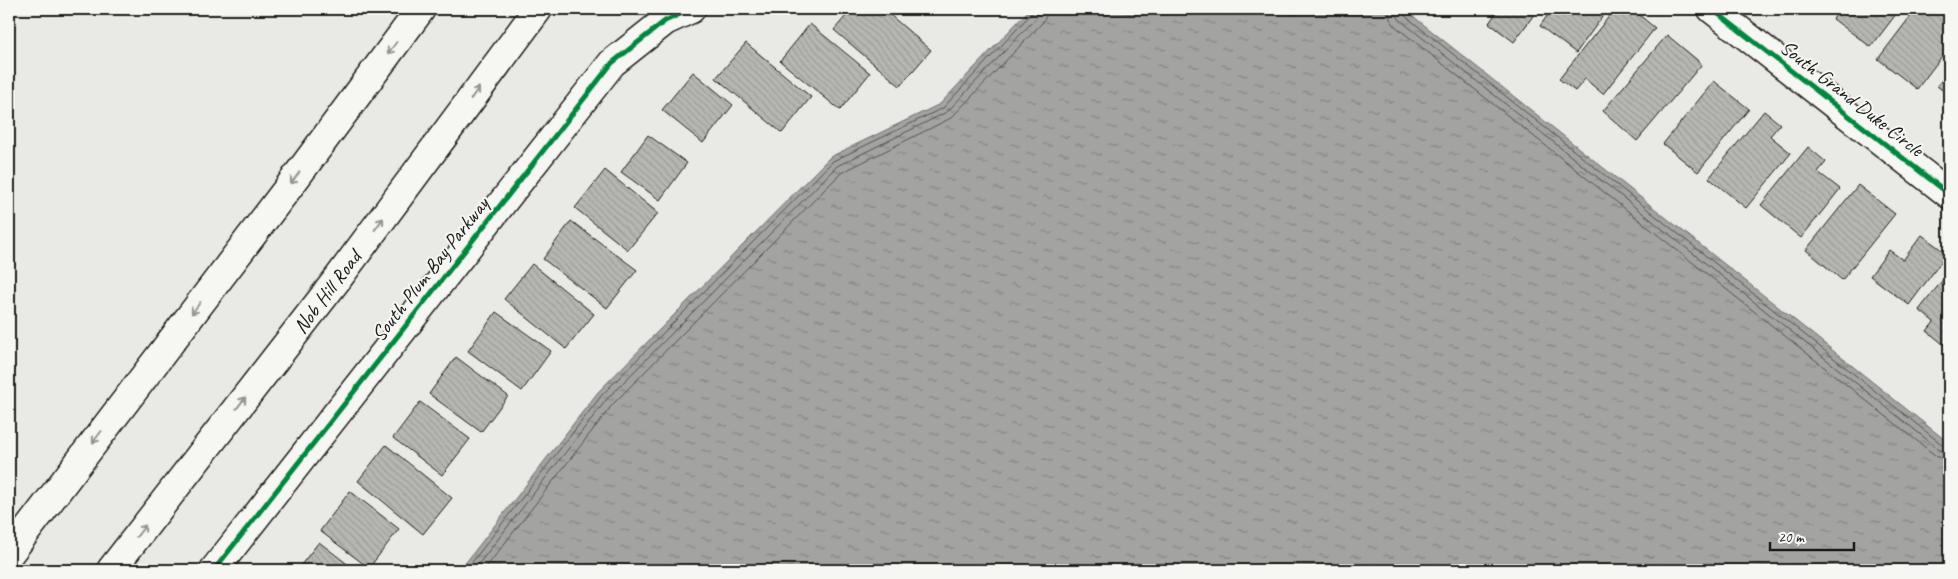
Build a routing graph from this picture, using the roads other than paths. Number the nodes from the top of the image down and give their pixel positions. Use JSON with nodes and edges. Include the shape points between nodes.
{"nodes":[{"id":1,"x":421,"y":9,"type":"edge"},
{"id":2,"x":538,"y":9,"type":"edge"},
{"id":3,"x":691,"y":9,"type":"edge"},
{"id":4,"x":1712,"y":9,"type":"edge"},
{"id":5,"x":1949,"y":194,"type":"edge"},
{"id":6,"x":9,"y":554,"type":"edge"},
{"id":7,"x":112,"y":570,"type":"edge"},
{"id":8,"x":214,"y":570,"type":"edge"}],
"edges":[{"from":1,"to":6,"type":"main road","one_way":true},
{"from":7,"to":2,"type":"main road","name":"Nob Hill Road","one_way":true,"via":[[339,277]]},
{"from":3,"to":8,"type":"main road","name":"South Plum Bay Parkway","via":[[666,21],[612,64]]},
{"from":4,"to":5,"type":"main road","name":"South Grand Duke Circle"}]}
